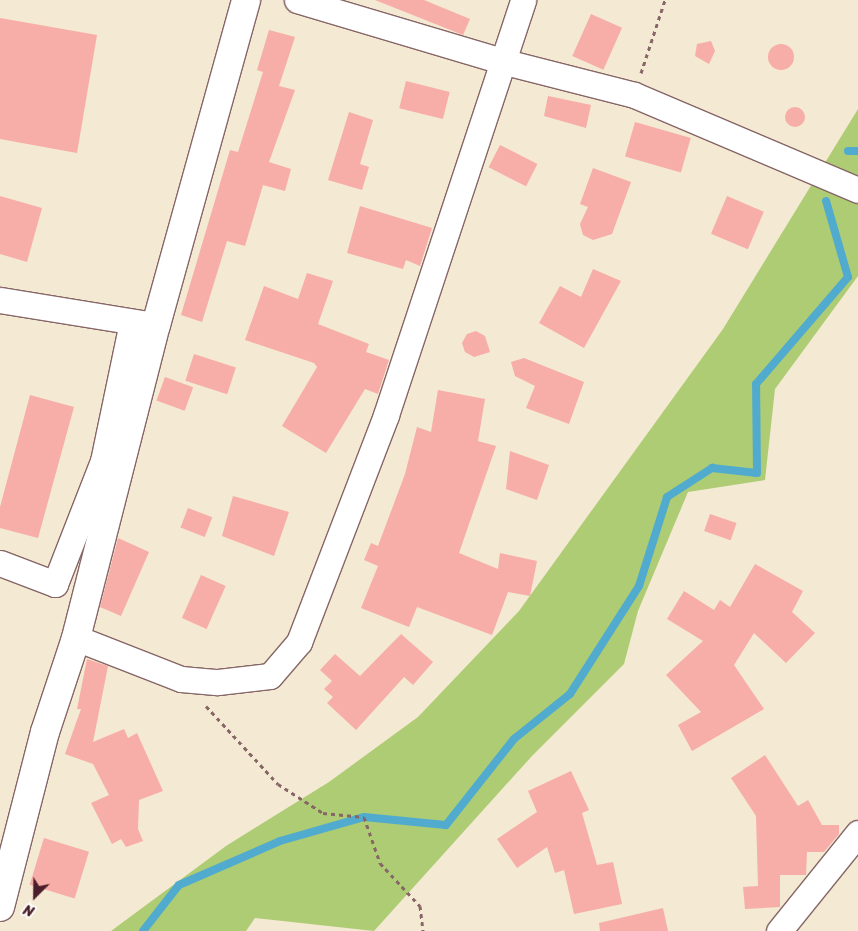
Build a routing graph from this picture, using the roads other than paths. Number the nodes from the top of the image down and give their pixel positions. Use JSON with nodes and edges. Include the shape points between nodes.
{"nodes":[{"id":1,"x":246,"y":0,"type":"edge"},
{"id":2,"x":297,"y":0,"type":"edge"},
{"id":3,"x":524,"y":0,"type":"edge"},
{"id":4,"x":506,"y":62,"type":"junction"},
{"id":5,"x":858,"y":190,"type":"edge"},
{"id":6,"x":0,"y":300,"type":"edge"},
{"id":7,"x":144,"y":323,"type":"junction"},
{"id":8,"x":0,"y":563,"type":"edge"},
{"id":9,"x":76,"y":638,"type":"junction"},
{"id":10,"x":858,"y":833,"type":"edge"},
{"id":11,"x":0,"y":907,"type":"edge"},
{"id":12,"x":779,"y":931,"type":"edge"}],
"edges":[{"from":1,"to":7,"type":"highway"},
{"from":2,"to":4,"type":"street"},
{"from":3,"to":4,"type":"street"},
{"from":4,"to":5,"type":"street","via":[[634,95]]},
{"from":4,"to":9,"type":"street","via":[[386,415],[299,642],[270,676],[218,682],[181,679]]},
{"from":6,"to":7,"type":"street"},
{"from":7,"to":8,"type":"street","via":[[103,461],[55,584]]},
{"from":7,"to":9,"type":"highway"},
{"from":9,"to":11,"type":"highway","via":[[45,732]]},
{"from":10,"to":12,"type":"street"}]}
